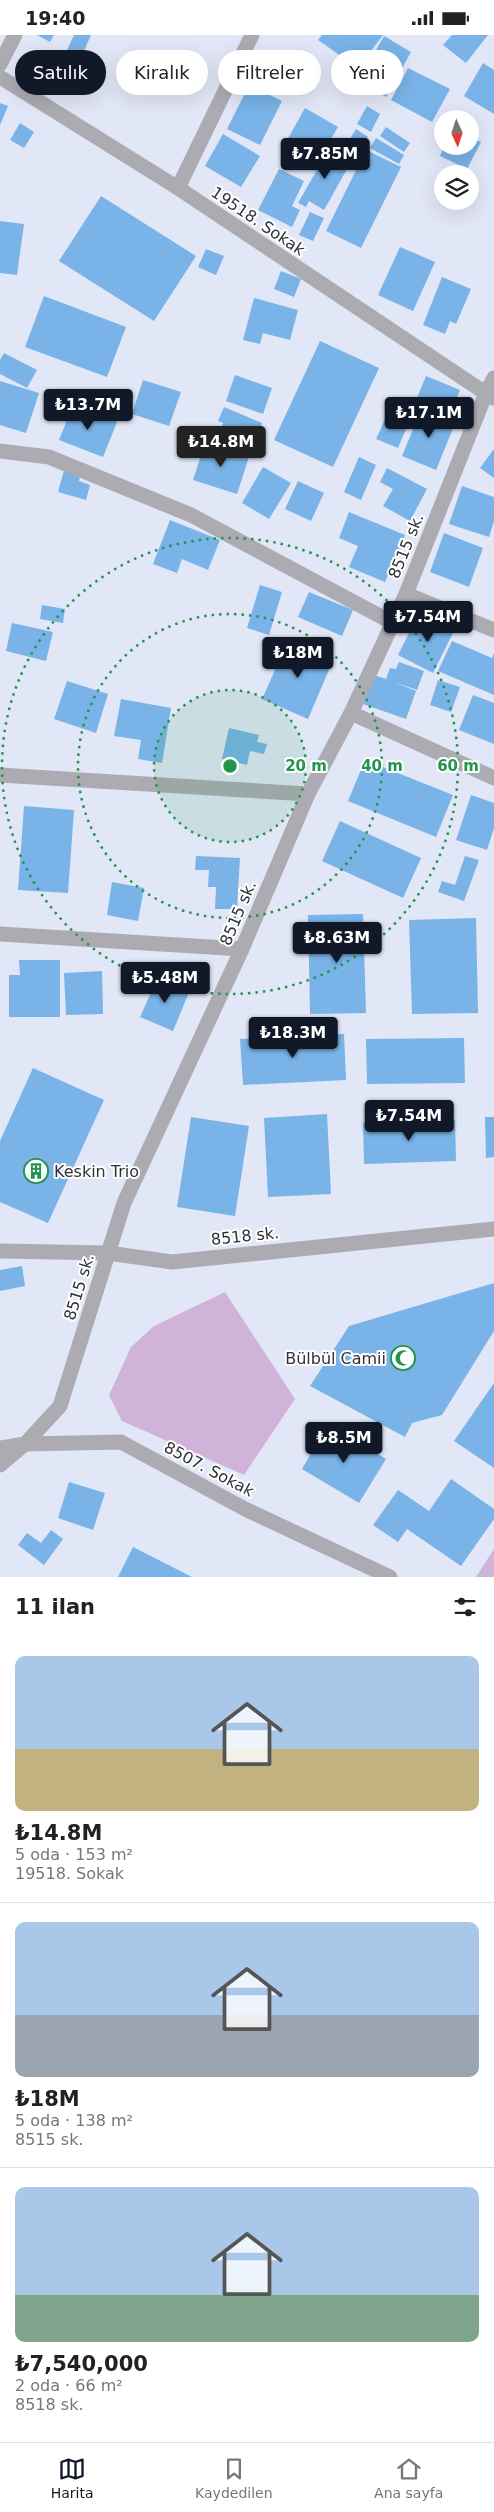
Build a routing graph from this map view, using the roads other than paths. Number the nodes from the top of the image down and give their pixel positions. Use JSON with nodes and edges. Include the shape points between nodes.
{"nodes":[{"id":1,"x":15,"y":35,"type":"edge"},
{"id":2,"x":252,"y":35,"type":"edge"},
{"id":3,"x":0,"y":64,"type":"edge"},
{"id":4,"x":0,"y":77,"type":"edge"},
{"id":5,"x":178,"y":188,"type":"junction"},
{"id":6,"x":494,"y":378,"type":"edge"},
{"id":7,"x":490,"y":396,"type":"edge"},
{"id":8,"x":0,"y":451,"type":"edge"},
{"id":9,"x":406,"y":594,"type":"junction"},
{"id":10,"x":393,"y":623,"type":"junction"},
{"id":11,"x":494,"y":629,"type":"edge"},
{"id":12,"x":351,"y":713,"type":"junction"},
{"id":13,"x":0,"y":775,"type":"edge"},
{"id":14,"x":494,"y":778,"type":"edge"},
{"id":15,"x":308,"y":794,"type":"junction"},
{"id":16,"x":0,"y":933,"type":"edge"},
{"id":17,"x":242,"y":949,"type":"junction"},
{"id":18,"x":494,"y":1229,"type":"edge"},
{"id":19,"x":0,"y":1251,"type":"edge"},
{"id":20,"x":108,"y":1253,"type":"junction"},
{"id":21,"x":24,"y":1444,"type":"junction"},
{"id":22,"x":0,"y":1448,"type":"edge"},
{"id":23,"x":0,"y":1465,"type":"edge"},
{"id":24,"x":390,"y":1577,"type":"edge"}],
"edges":[{"from":1,"to":3,"type":"street"},
{"from":2,"to":5,"type":"street"},
{"from":4,"to":5,"type":"street","name":"19518. Sokak"},
{"from":5,"to":7,"type":"street","name":"19518. Sokak"},
{"from":6,"to":7,"type":"street","name":"8515 sk."},
{"from":7,"to":9,"type":"street","name":"8515 sk."},
{"from":8,"to":10,"type":"street","via":[[49,457],[191,515]]},
{"from":9,"to":10,"type":"street","name":"8515 sk."},
{"from":9,"to":11,"type":"street"},
{"from":10,"to":12,"type":"street","name":"8515 sk."},
{"from":12,"to":14,"type":"street"},
{"from":12,"to":15,"type":"street","name":"8515 sk."},
{"from":13,"to":15,"type":"street"},
{"from":15,"to":17,"type":"street","name":"8515 sk."},
{"from":16,"to":17,"type":"street"},
{"from":17,"to":20,"type":"street","name":"8515 sk.","via":[[124,1203]]},
{"from":18,"to":20,"type":"street","name":"8518 sk.","via":[[172,1262]]},
{"from":19,"to":20,"type":"street","name":"8518 sk."},
{"from":20,"to":21,"type":"street","name":"8515 sk.","via":[[60,1406]]},
{"from":21,"to":22,"type":"street","name":"8507. Sokak"},
{"from":21,"to":23,"type":"street","name":"8515 sk."},
{"from":21,"to":24,"type":"street","name":"8507. Sokak","via":[[121,1442],[246,1509]]}]}
